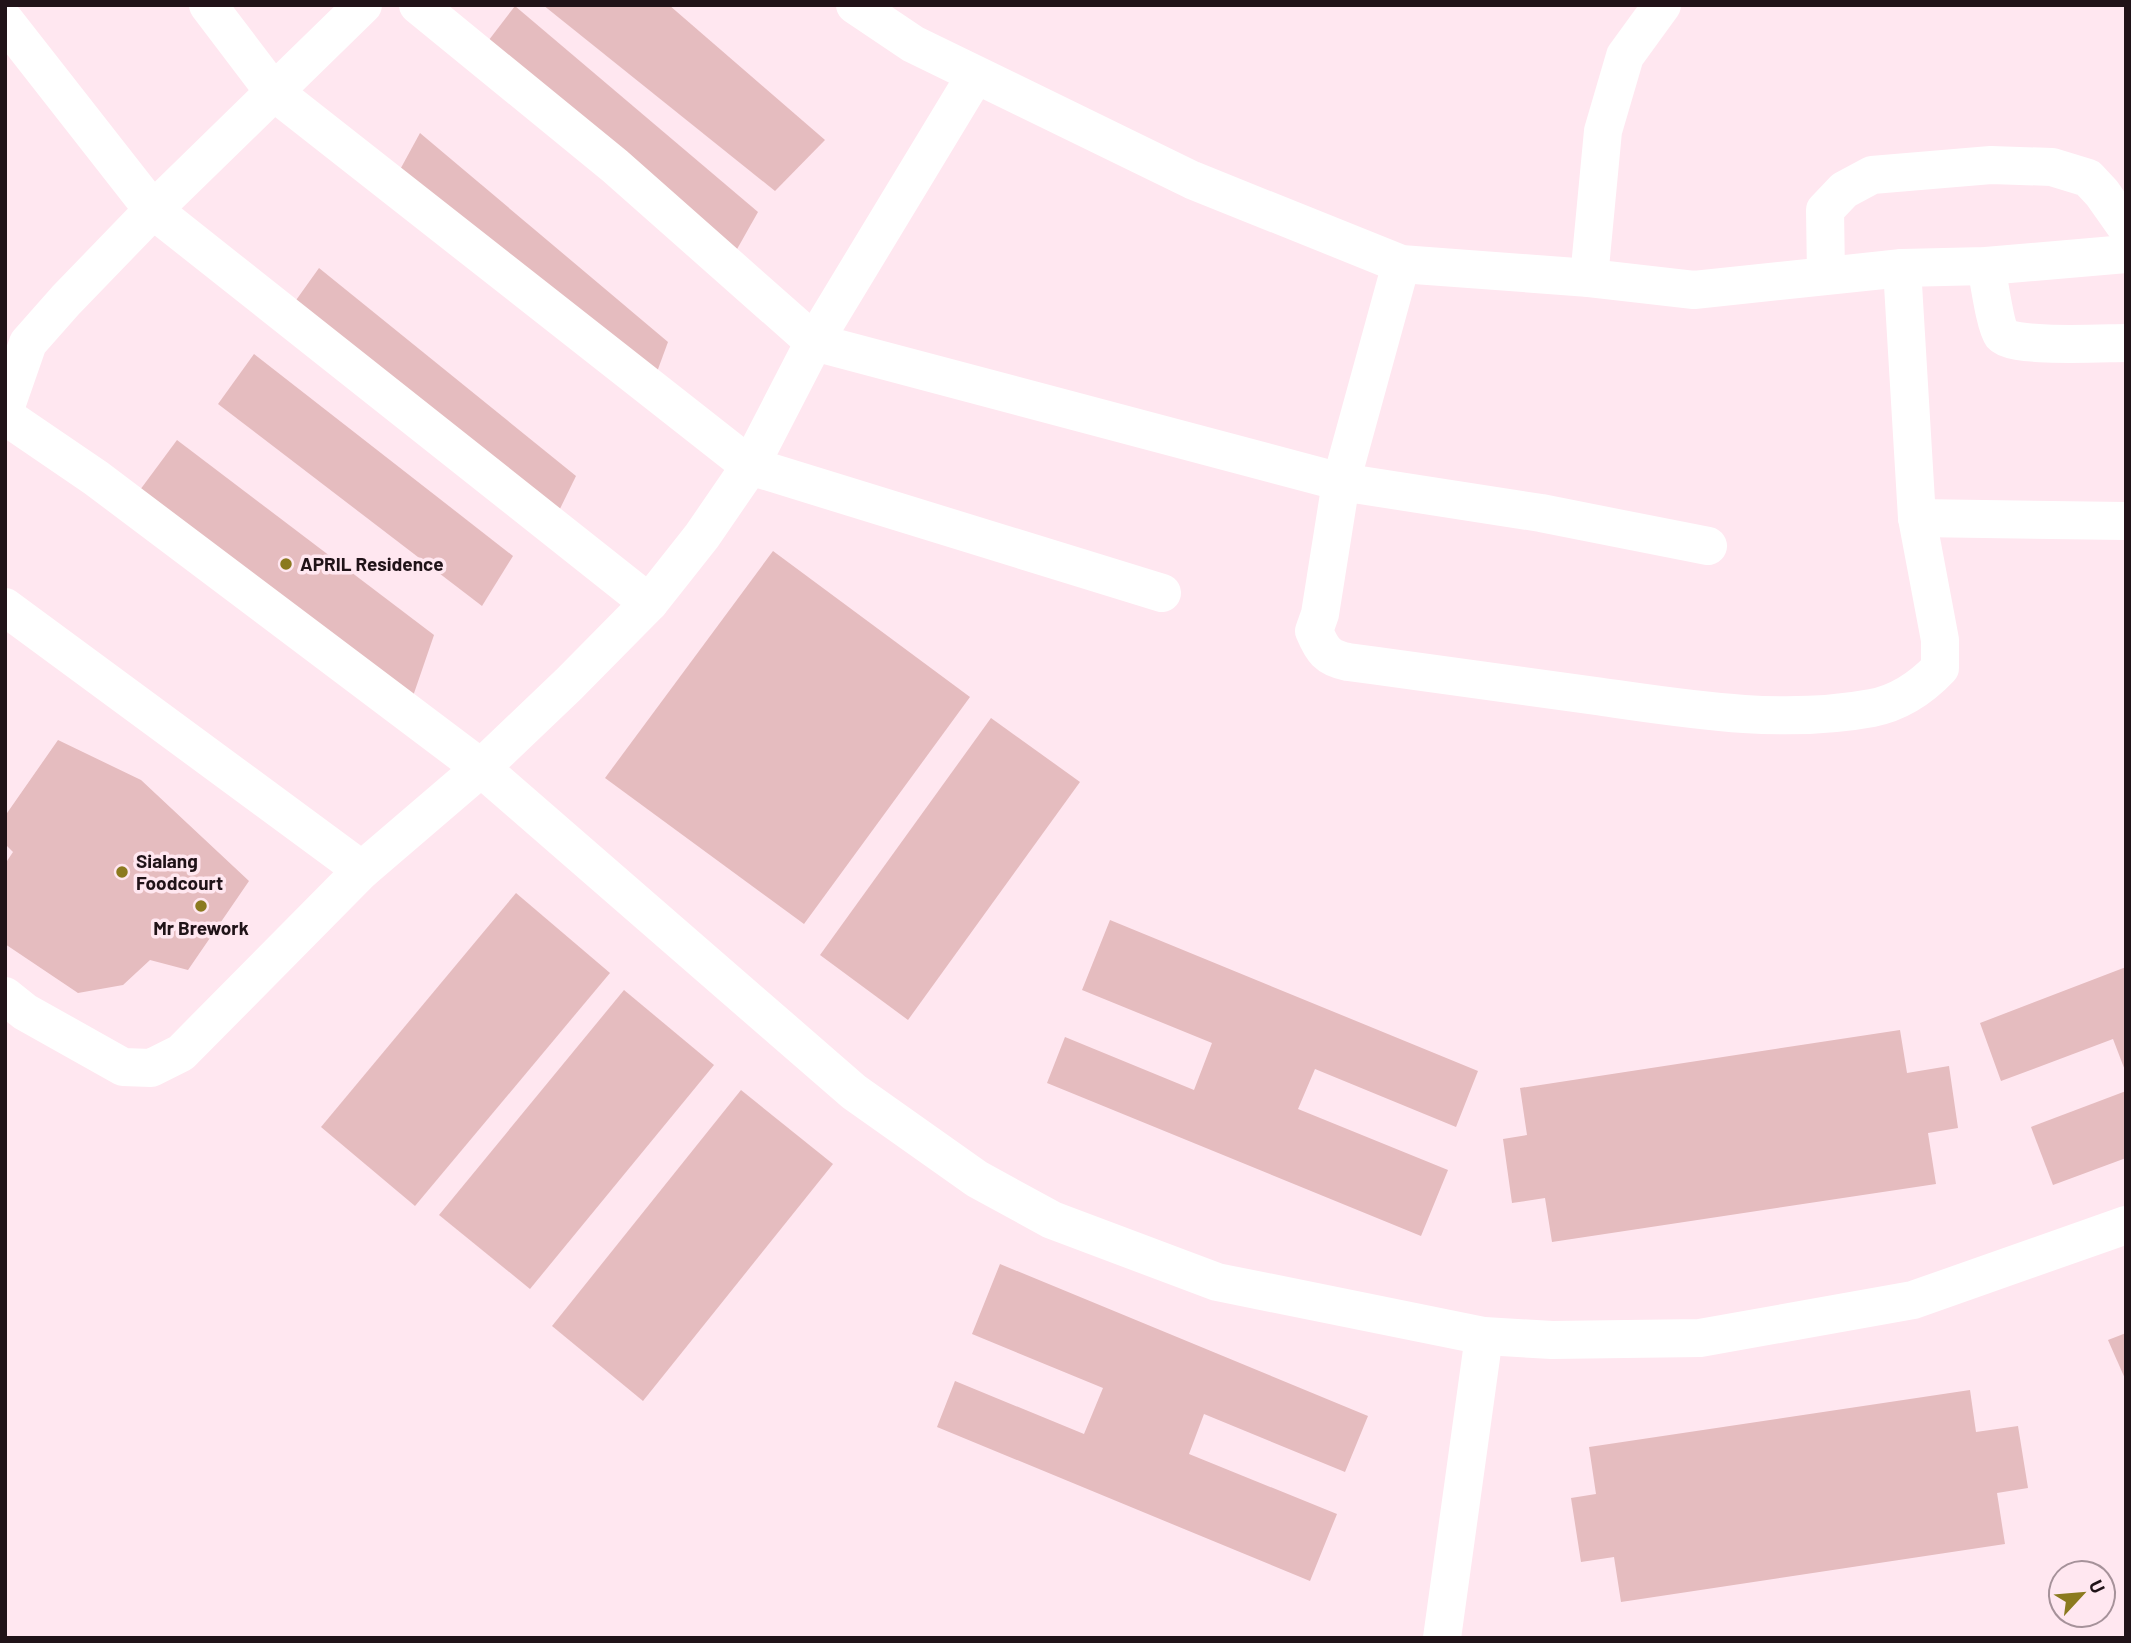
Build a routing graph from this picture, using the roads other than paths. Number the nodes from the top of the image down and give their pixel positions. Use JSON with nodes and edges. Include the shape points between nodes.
{"nodes":[{"id":1,"x":208,"y":5,"type":"edge"},
{"id":2,"x":363,"y":5,"type":"edge"},
{"id":3,"x":418,"y":5,"type":"edge"},
{"id":4,"x":1662,"y":5,"type":"edge"},
{"id":5,"x":859,"y":6,"type":"edge"},
{"id":6,"x":5,"y":21,"type":"edge"},
{"id":7,"x":975,"y":76,"type":"junction"},
{"id":8,"x":274,"y":92,"type":"junction"},
{"id":9,"x":153,"y":210,"type":"junction"},
{"id":10,"x":2126,"y":227,"type":"edge"},
{"id":11,"x":2126,"y":254,"type":"edge"},
{"id":12,"x":1401,"y":264,"type":"junction"},
{"id":13,"x":1986,"y":266,"type":"junction"},
{"id":14,"x":1902,"y":268,"type":"junction"},
{"id":15,"x":1826,"y":274,"type":"junction"},
{"id":16,"x":1590,"y":278,"type":"junction"},
{"id":17,"x":814,"y":342,"type":"junction"},
{"id":18,"x":2126,"y":343,"type":"edge"},
{"id":19,"x":5,"y":409,"type":"edge"},
{"id":20,"x":5,"y":415,"type":"edge"},
{"id":21,"x":750,"y":466,"type":"junction"},
{"id":22,"x":1341,"y":482,"type":"junction"},
{"id":23,"x":1917,"y":518,"type":"junction"},
{"id":24,"x":2126,"y":521,"type":"edge"},
{"id":25,"x":1708,"y":547,"type":"dead end"},
{"id":26,"x":1162,"y":593,"type":"dead end"},
{"id":27,"x":649,"y":603,"type":"junction"},
{"id":28,"x":5,"y":607,"type":"edge"},
{"id":29,"x":481,"y":768,"type":"junction"},
{"id":30,"x":362,"y":870,"type":"junction"},
{"id":31,"x":5,"y":996,"type":"edge"},
{"id":32,"x":2126,"y":1225,"type":"edge"},
{"id":33,"x":1484,"y":1336,"type":"junction"},
{"id":34,"x":1442,"y":1638,"type":"edge"}],
"edges":[{"from":1,"to":8,"type":"street"},
{"from":2,"to":8,"type":"street"},
{"from":3,"to":17,"type":"street","via":[[615,166]]},
{"from":4,"to":16,"type":"street","via":[[1625,56],[1603,131]]},
{"from":5,"to":7,"type":"street","via":[[913,44]]},
{"from":6,"to":9,"type":"street"},
{"from":7,"to":12,"type":"street","via":[[1192,180]]},
{"from":7,"to":17,"type":"street"},
{"from":8,"to":9,"type":"street"},
{"from":8,"to":21,"type":"street"},
{"from":9,"to":19,"type":"street","via":[[28,343]]},
{"from":9,"to":27,"type":"street"},
{"from":10,"to":15,"type":"street","via":[[2088,178],[2052,167],[1991,165],[1872,175],[1844,190],[1825,210]]},
{"from":11,"to":13,"type":"street"},
{"from":12,"to":16,"type":"street"},
{"from":12,"to":22,"type":"street"},
{"from":13,"to":14,"type":"street"},
{"from":13,"to":18,"type":"street","via":[[1998,326],[2012,341]]},
{"from":14,"to":15,"type":"street"},
{"from":14,"to":23,"type":"street"},
{"from":15,"to":16,"type":"street","via":[[1694,290]]},
{"from":17,"to":21,"type":"street"},
{"from":17,"to":22,"type":"street"},
{"from":20,"to":29,"type":"street","via":[[96,478]]},
{"from":21,"to":26,"type":"street"},
{"from":21,"to":27,"type":"street"},
{"from":22,"to":23,"type":"street","via":[[1314,631],[1322,650],[1333,659],[1683,708],[1795,716],[1875,708],[1913,691],[1940,668],[1940,640]]},
{"from":22,"to":25,"type":"street","via":[[1541,513]]},
{"from":23,"to":24,"type":"street"},
{"from":27,"to":29,"type":"street"},
{"from":28,"to":30,"type":"street"},
{"from":29,"to":30,"type":"street"},
{"from":29,"to":33,"type":"street","via":[[854,1093],[977,1179],[1052,1220],[1217,1282]]},
{"from":30,"to":31,"type":"street","via":[[181,1054],[151,1068],[123,1068]]},
{"from":32,"to":33,"type":"street","via":[[1913,1300],[1700,1338]]},
{"from":33,"to":34,"type":"street"}]}
